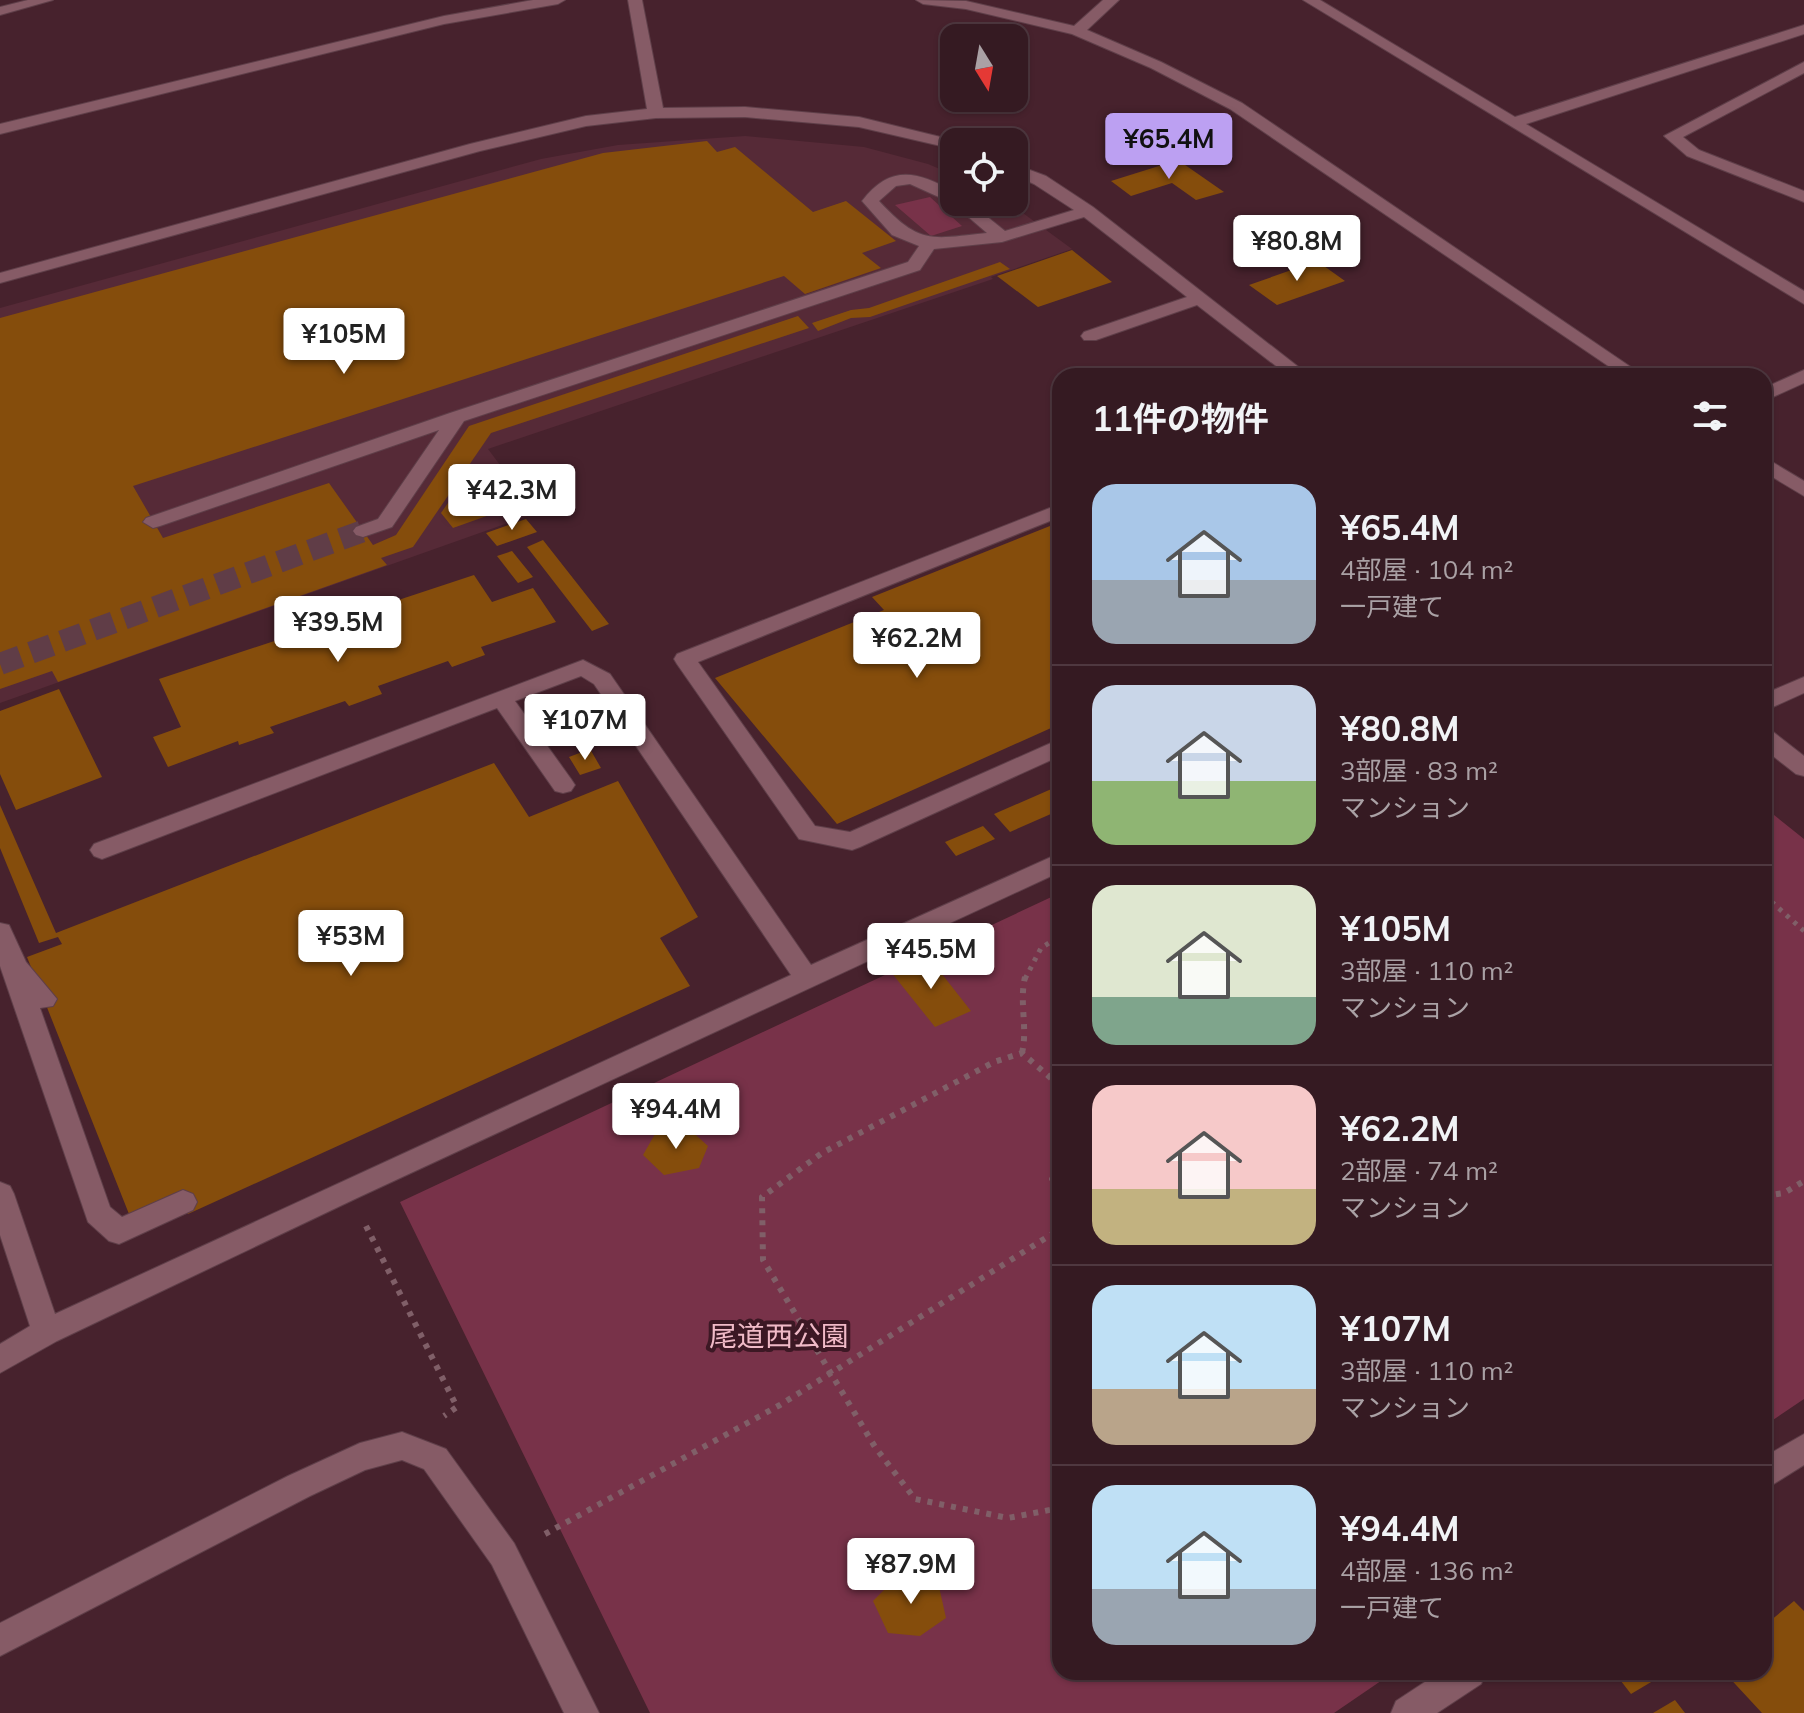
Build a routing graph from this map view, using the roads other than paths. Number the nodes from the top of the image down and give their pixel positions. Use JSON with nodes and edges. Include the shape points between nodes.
{"nodes":[{"id":1,"x":46,"y":0,"type":"edge"},
{"id":2,"x":558,"y":0,"type":"edge"},
{"id":3,"x":635,"y":0,"type":"edge"},
{"id":4,"x":923,"y":0,"type":"edge"},
{"id":5,"x":1112,"y":0,"type":"edge"},
{"id":6,"x":1310,"y":0,"type":"edge"},
{"id":7,"x":1,"y":7,"type":"edge"},
{"id":8,"x":1804,"y":29,"type":"edge"},
{"id":9,"x":1077,"y":31,"type":"junction"},
{"id":10,"x":1804,"y":67,"type":"edge"},
{"id":11,"x":656,"y":113,"type":"junction"},
{"id":12,"x":1514,"y":123,"type":"junction"},
{"id":13,"x":0,"y":129,"type":"edge"},
{"id":14,"x":940,"y":141,"type":"edge"},
{"id":15,"x":1028,"y":175,"type":"edge"},
{"id":16,"x":940,"y":192,"type":"edge"},
{"id":17,"x":1804,"y":197,"type":"edge"},
{"id":18,"x":1087,"y":211,"type":"junction"},
{"id":19,"x":975,"y":216,"type":"edge"},
{"id":20,"x":1002,"y":237,"type":"junction"},
{"id":21,"x":929,"y":244,"type":"junction"},
{"id":22,"x":0,"y":278,"type":"edge"},
{"id":23,"x":1200,"y":298,"type":"junction"},
{"id":24,"x":1804,"y":299,"type":"edge"},
{"id":25,"x":1090,"y":336,"type":"dead end"},
{"id":26,"x":1291,"y":368,"type":"edge"},
{"id":27,"x":1623,"y":368,"type":"edge"},
{"id":28,"x":1804,"y":376,"type":"edge"},
{"id":29,"x":1772,"y":391,"type":"edge"},
{"id":30,"x":457,"y":417,"type":"junction"},
{"id":31,"x":1772,"y":468,"type":"edge"},
{"id":32,"x":1804,"y":490,"type":"edge"},
{"id":33,"x":1052,"y":513,"type":"edge"},
{"id":34,"x":153,"y":522,"type":"dead end"},
{"id":35,"x":363,"y":531,"type":"tunnel mouth"},
{"id":36,"x":1804,"y":684,"type":"edge"},
{"id":37,"x":501,"y":698,"type":"junction"},
{"id":38,"x":1772,"y":699,"type":"edge"},
{"id":39,"x":1772,"y":743,"type":"edge"},
{"id":40,"x":1052,"y":751,"type":"edge"},
{"id":41,"x":1804,"y":768,"type":"edge"},
{"id":42,"x":563,"y":785,"type":"dead end"},
{"id":43,"x":102,"y":850,"type":"dead end"},
{"id":44,"x":1052,"y":866,"type":"edge"},
{"id":45,"x":4,"y":941,"type":"edge"},
{"id":46,"x":807,"y":979,"type":"junction"},
{"id":47,"x":44,"y":999,"type":"dead end"},
{"id":48,"x":0,"y":1194,"type":"edge"},
{"id":49,"x":183,"y":1202,"type":"dead end"},
{"id":50,"x":47,"y":1332,"type":"junction"},
{"id":51,"x":0,"y":1360,"type":"edge"},
{"id":52,"x":1804,"y":1448,"type":"edge"},
{"id":53,"x":1772,"y":1470,"type":"edge"},
{"id":54,"x":0,"y":1640,"type":"edge"},
{"id":55,"x":1457,"y":1680,"type":"edge"},
{"id":56,"x":582,"y":1713,"type":"edge"},
{"id":57,"x":1408,"y":1713,"type":"edge"}],
"edges":[{"from":1,"to":7,"type":"street"},
{"from":2,"to":13,"type":"street","via":[[444,20]]},
{"from":3,"to":11,"type":"street"},
{"from":4,"to":9,"type":"street"},
{"from":5,"to":9,"type":"street"},
{"from":6,"to":12,"type":"street"},
{"from":8,"to":12,"type":"street"},
{"from":9,"to":27,"type":"street","via":[[1236,106]]},
{"from":10,"to":17,"type":"street","via":[[1672,136],[1693,153]]},
{"from":11,"to":14,"type":"street","via":[[745,112],[859,122]]},
{"from":11,"to":22,"type":"street","via":[[586,121],[476,147]]},
{"from":12,"to":24,"type":"street"},
{"from":15,"to":18,"type":"street"},
{"from":16,"to":21,"type":"street","via":[[901,177],[882,186],[870,201],[898,231]]},
{"from":18,"to":20,"type":"street"},
{"from":18,"to":23,"type":"street"},
{"from":19,"to":20,"type":"street"},
{"from":20,"to":21,"type":"street"},
{"from":21,"to":30,"type":"street","via":[[914,266]]},
{"from":23,"to":25,"type":"street"},
{"from":23,"to":26,"type":"street"},
{"from":28,"to":29,"type":"street"},
{"from":30,"to":34,"type":"street"},
{"from":30,"to":35,"type":"street","via":[[385,523]]},
{"from":31,"to":32,"type":"street"},
{"from":33,"to":40,"type":"street","via":[[685,659],[807,833],[852,841]]},
{"from":36,"to":38,"type":"street"},
{"from":37,"to":42,"type":"street"},
{"from":37,"to":43,"type":"street"},
{"from":37,"to":46,"type":"street","via":[[583,667],[602,679]]},
{"from":39,"to":41,"type":"street"},
{"from":44,"to":46,"type":"street"},
{"from":45,"to":47,"type":"street","via":[[32,990]]},
{"from":45,"to":49,"type":"street","via":[[98,1214],[119,1232]]},
{"from":46,"to":50,"type":"street"},
{"from":48,"to":50,"type":"street"},
{"from":50,"to":51,"type":"street"},
{"from":52,"to":53,"type":"street"},
{"from":54,"to":56,"type":"street","via":[[299,1486],[360,1457],[402,1446],[435,1459],[503,1554]]},
{"from":55,"to":57,"type":"street"}]}
